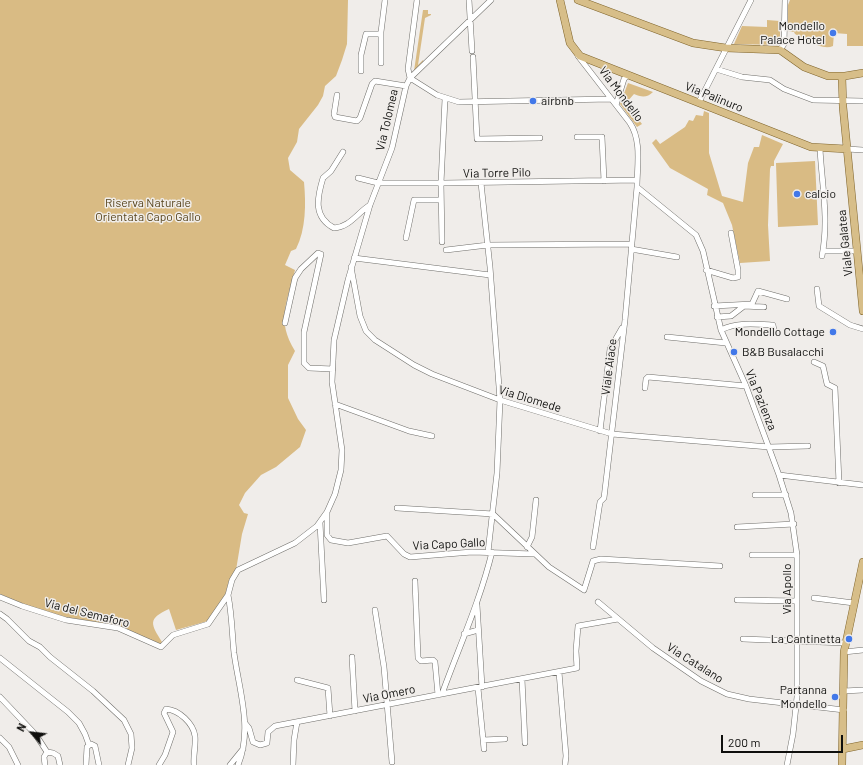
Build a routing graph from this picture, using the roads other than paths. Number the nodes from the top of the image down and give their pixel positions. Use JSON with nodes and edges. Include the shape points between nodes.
{"nodes":[{"id":1,"x":385,"y":0,"type":"edge"},
{"id":2,"x":417,"y":0,"type":"edge"},
{"id":3,"x":469,"y":0,"type":"edge"},
{"id":4,"x":491,"y":0,"type":"edge"},
{"id":5,"x":560,"y":0,"type":"edge"},
{"id":6,"x":750,"y":0,"type":"edge"},
{"id":7,"x":785,"y":0,"type":"edge"},
{"id":8,"x":581,"y":1,"type":"edge"},
{"id":9,"x":469,"y":23,"type":"junction"},
{"id":10,"x":381,"y":34,"type":"junction"},
{"id":11,"x":726,"y":48,"type":"junction"},
{"id":12,"x":780,"y":50,"type":"junction"},
{"id":13,"x":472,"y":51,"type":"dead end"},
{"id":14,"x":576,"y":53,"type":"junction"},
{"id":15,"x":472,"y":57,"type":"dead end"},
{"id":16,"x":381,"y":63,"type":"dead end"},
{"id":17,"x":716,"y":69,"type":"junction"},
{"id":18,"x":361,"y":71,"type":"dead end"},
{"id":19,"x":863,"y":73,"type":"edge"},
{"id":20,"x":628,"y":75,"type":"junction"},
{"id":21,"x":842,"y":77,"type":"junction"},
{"id":22,"x":410,"y":78,"type":"junction"},
{"id":23,"x":406,"y":86,"type":"junction"},
{"id":24,"x":338,"y":95,"type":"dead end"},
{"id":25,"x":445,"y":98,"type":"junction"},
{"id":26,"x":611,"y":99,"type":"junction"},
{"id":27,"x":843,"y":101,"type":"junction"},
{"id":28,"x":863,"y":101,"type":"edge"},
{"id":29,"x":699,"y":102,"type":"junction"},
{"id":30,"x":476,"y":103,"type":"junction"},
{"id":31,"x":616,"y":105,"type":"junction"},
{"id":32,"x":577,"y":136,"type":"dead end"},
{"id":33,"x":540,"y":138,"type":"dead end"},
{"id":34,"x":820,"y":149,"type":"junction"},
{"id":35,"x":847,"y":149,"type":"junction"},
{"id":36,"x":863,"y":150,"type":"edge"},
{"id":37,"x":343,"y":152,"type":"dead end"},
{"id":38,"x":358,"y":178,"type":"dead end"},
{"id":39,"x":637,"y":180,"type":"junction"},
{"id":40,"x":604,"y":181,"type":"junction"},
{"id":41,"x":378,"y":183,"type":"junction"},
{"id":42,"x":441,"y":183,"type":"junction"},
{"id":43,"x":481,"y":183,"type":"junction"},
{"id":44,"x":637,"y":187,"type":"junction"},
{"id":45,"x":441,"y":200,"type":"junction"},
{"id":46,"x":370,"y":205,"type":"junction"},
{"id":47,"x":731,"y":233,"type":"dead end"},
{"id":48,"x":406,"y":238,"type":"dead end"},
{"id":49,"x":442,"y":242,"type":"dead end"},
{"id":50,"x":488,"y":245,"type":"junction"},
{"id":51,"x":632,"y":247,"type":"junction"},
{"id":52,"x":446,"y":250,"type":"dead end"},
{"id":53,"x":857,"y":252,"type":"junction"},
{"id":54,"x":677,"y":257,"type":"dead end"},
{"id":55,"x":354,"y":258,"type":"junction"},
{"id":56,"x":351,"y":267,"type":"junction"},
{"id":57,"x":706,"y":270,"type":"junction"},
{"id":58,"x":490,"y":275,"type":"junction"},
{"id":59,"x":817,"y":289,"type":"dead end"},
{"id":60,"x":787,"y":299,"type":"dead end"},
{"id":61,"x":714,"y":306,"type":"junction"},
{"id":62,"x":764,"y":307,"type":"dead end"},
{"id":63,"x":863,"y":311,"type":"edge"},
{"id":64,"x":717,"y":318,"type":"junction"},
{"id":65,"x":625,"y":320,"type":"junction"},
{"id":66,"x":285,"y":323,"type":"dead end"},
{"id":67,"x":863,"y":329,"type":"edge"},
{"id":68,"x":720,"y":330,"type":"junction"},
{"id":69,"x":774,"y":330,"type":"dead end"},
{"id":70,"x":667,"y":337,"type":"dead end"},
{"id":71,"x":726,"y":343,"type":"junction"},
{"id":72,"x":814,"y":362,"type":"dead end"},
{"id":73,"x":332,"y":369,"type":"junction"},
{"id":74,"x":746,"y":386,"type":"junction"},
{"id":75,"x":645,"y":388,"type":"dead end"},
{"id":76,"x":500,"y":400,"type":"junction"},
{"id":77,"x":335,"y":404,"type":"junction"},
{"id":78,"x":600,"y":431,"type":"junction"},
{"id":79,"x":612,"y":434,"type":"junction"},
{"id":80,"x":432,"y":436,"type":"dead end"},
{"id":81,"x":808,"y":446,"type":"dead end"},
{"id":82,"x":769,"y":447,"type":"junction"},
{"id":83,"x":780,"y":475,"type":"junction"},
{"id":84,"x":839,"y":483,"type":"junction"},
{"id":85,"x":863,"y":486,"type":"edge"},
{"id":86,"x":786,"y":495,"type":"junction"},
{"id":87,"x":755,"y":496,"type":"dead end"},
{"id":88,"x":536,"y":500,"type":"dead end"},
{"id":89,"x":397,"y":508,"type":"dead end"},
{"id":90,"x":327,"y":512,"type":"junction"},
{"id":91,"x":493,"y":514,"type":"junction"},
{"id":92,"x":320,"y":523,"type":"junction"},
{"id":93,"x":794,"y":524,"type":"junction"},
{"id":94,"x":737,"y":527,"type":"dead end"},
{"id":95,"x":527,"y":547,"type":"junction"},
{"id":96,"x":593,"y":547,"type":"dead end"},
{"id":97,"x":490,"y":552,"type":"junction"},
{"id":98,"x":534,"y":554,"type":"junction"},
{"id":99,"x":752,"y":555,"type":"dead end"},
{"id":100,"x":798,"y":555,"type":"junction"},
{"id":101,"x":863,"y":562,"type":"edge"},
{"id":102,"x":720,"y":566,"type":"dead end"},
{"id":103,"x":415,"y":581,"type":"dead end"},
{"id":104,"x":861,"y":581,"type":"edge"},
{"id":105,"x":481,"y":593,"type":"junction"},
{"id":106,"x":228,"y":595,"type":"junction"},
{"id":107,"x":0,"y":597,"type":"edge"},
{"id":108,"x":814,"y":598,"type":"dead end"},
{"id":109,"x":324,"y":600,"type":"dead end"},
{"id":110,"x":737,"y":600,"type":"dead end"},
{"id":111,"x":797,"y":601,"type":"junction"},
{"id":112,"x":598,"y":602,"type":"dead end"},
{"id":113,"x":854,"y":603,"type":"junction"},
{"id":114,"x":375,"y":610,"type":"dead end"},
{"id":115,"x":0,"y":614,"type":"edge"},
{"id":116,"x":618,"y":619,"type":"junction"},
{"id":117,"x":478,"y":630,"type":"junction"},
{"id":118,"x":464,"y":634,"type":"junction"},
{"id":119,"x":743,"y":639,"type":"dead end"},
{"id":120,"x":797,"y":641,"type":"junction"},
{"id":121,"x":845,"y":643,"type":"junction"},
{"id":122,"x":863,"y":650,"type":"edge"},
{"id":123,"x":844,"y":652,"type":"junction"},
{"id":124,"x":352,"y":657,"type":"dead end"},
{"id":125,"x":0,"y":658,"type":"edge"},
{"id":126,"x":560,"y":672,"type":"junction"},
{"id":127,"x":522,"y":679,"type":"junction"},
{"id":128,"x":297,"y":680,"type":"dead end"},
{"id":129,"x":480,"y":687,"type":"junction"},
{"id":130,"x":863,"y":690,"type":"edge"},
{"id":131,"x":844,"y":692,"type":"junction"},
{"id":132,"x":440,"y":695,"type":"junction"},
{"id":133,"x":0,"y":697,"type":"edge"},
{"id":134,"x":797,"y":704,"type":"junction"},
{"id":135,"x":387,"y":705,"type":"junction"},
{"id":136,"x":844,"y":710,"type":"junction"},
{"id":137,"x":355,"y":711,"type":"junction"},
{"id":138,"x":330,"y":716,"type":"junction"},
{"id":139,"x":297,"y":722,"type":"junction"},
{"id":140,"x":245,"y":723,"type":"junction"},
{"id":141,"x":0,"y":738,"type":"edge"},
{"id":142,"x":505,"y":739,"type":"dead end"},
{"id":143,"x":483,"y":740,"type":"junction"},
{"id":144,"x":525,"y":743,"type":"dead end"},
{"id":145,"x":89,"y":745,"type":"junction"},
{"id":146,"x":863,"y":745,"type":"edge"},
{"id":147,"x":243,"y":748,"type":"junction"},
{"id":148,"x":484,"y":749,"type":"dead end"},
{"id":149,"x":843,"y":749,"type":"junction"},
{"id":150,"x":47,"y":752,"type":"junction"},
{"id":151,"x":392,"y":762,"type":"dead end"},
{"id":152,"x":18,"y":765,"type":"edge"},
{"id":153,"x":45,"y":765,"type":"edge"},
{"id":154,"x":60,"y":765,"type":"edge"},
{"id":155,"x":86,"y":765,"type":"edge"},
{"id":156,"x":99,"y":765,"type":"edge"},
{"id":157,"x":128,"y":765,"type":"edge"},
{"id":158,"x":159,"y":765,"type":"edge"},
{"id":159,"x":194,"y":765,"type":"edge"},
{"id":160,"x":230,"y":765,"type":"edge"},
{"id":161,"x":238,"y":765,"type":"edge"},
{"id":162,"x":293,"y":765,"type":"edge"},
{"id":163,"x":565,"y":765,"type":"edge"},
{"id":164,"x":786,"y":765,"type":"edge"},
{"id":165,"x":842,"y":765,"type":"edge"}],
"edges":[{"from":1,"to":10,"type":"street"},
{"from":2,"to":22,"type":"street","via":[[408,69]]},
{"from":3,"to":9,"type":"street"},
{"from":4,"to":9,"type":"street","name":"Via Tolomea"},
{"from":5,"to":14,"type":"main road","name":"Via Mondello","via":[[568,37]]},
{"from":6,"to":11,"type":"street"},
{"from":7,"to":12,"type":"street","via":[[784,44]]},
{"from":8,"to":11,"type":"main road","via":[[684,41]]},
{"from":9,"to":13,"type":"street"},
{"from":9,"to":22,"type":"street","name":"Via Tolomea"},
{"from":10,"to":16,"type":"street"},
{"from":10,"to":18,"type":"street","via":[[366,34],[361,55]]},
{"from":11,"to":12,"type":"main road"},
{"from":11,"to":17,"type":"street"},
{"from":12,"to":21,"type":"main road","via":[[814,72]]},
{"from":14,"to":20,"type":"main road","name":"Via Palinuro"},
{"from":14,"to":26,"type":"street","name":"Via Mondello"},
{"from":15,"to":30,"type":"street"},
{"from":17,"to":27,"type":"street","via":[[742,77],[770,80],[784,89],[813,100]]},
{"from":17,"to":29,"type":"street"},
{"from":19,"to":21,"type":"main road"},
{"from":20,"to":29,"type":"main road","name":"Via Palinuro"},
{"from":20,"to":31,"type":"street","via":[[624,79]]},
{"from":21,"to":27,"type":"main road","name":"Viale Galatea"},
{"from":22,"to":23,"type":"street","name":"Via Tolomea"},
{"from":22,"to":25,"type":"street"},
{"from":23,"to":24,"type":"street","via":[[375,81],[357,121],[335,117]]},
{"from":23,"to":41,"type":"street","name":"Via Tolomea","via":[[390,152]]},
{"from":25,"to":30,"type":"street"},
{"from":25,"to":42,"type":"street"},
{"from":26,"to":30,"type":"street"},
{"from":26,"to":31,"type":"street","name":"Via Mondello"},
{"from":27,"to":28,"type":"street"},
{"from":27,"to":35,"type":"main road","name":"Viale Galatea"},
{"from":29,"to":34,"type":"main road","name":"Via Palinuro"},
{"from":30,"to":33,"type":"street","via":[[477,139]]},
{"from":31,"to":39,"type":"street","name":"Via Mondello","via":[[636,132]]},
{"from":32,"to":40,"type":"street","via":[[602,137]]},
{"from":34,"to":35,"type":"main road","name":"Via Palinuro"},
{"from":34,"to":53,"type":"street","via":[[826,224],[822,254]]},
{"from":35,"to":36,"type":"street"},
{"from":35,"to":53,"type":"main road","name":"Viale Galatea"},
{"from":37,"to":46,"type":"street","via":[[331,171],[323,178],[318,204],[324,222],[334,228],[347,225]]},
{"from":38,"to":41,"type":"street","name":"Via Torre Pilo"},
{"from":39,"to":40,"type":"street","name":"Via Torre Pilo"},
{"from":39,"to":44,"type":"street","name":"Via Mondello"},
{"from":40,"to":43,"type":"street","name":"Via Torre Pilo"},
{"from":41,"to":42,"type":"street","name":"Via Torre Pilo"},
{"from":41,"to":46,"type":"street","name":"Via Tolomea"},
{"from":42,"to":43,"type":"street","name":"Via Torre Pilo"},
{"from":42,"to":45,"type":"street"},
{"from":43,"to":50,"type":"street"},
{"from":44,"to":51,"type":"street","name":"Viale Aiace"},
{"from":44,"to":57,"type":"street","name":"Via Pazienza","via":[[696,235],[703,251]]},
{"from":45,"to":48,"type":"street","via":[[414,200]]},
{"from":45,"to":49,"type":"street"},
{"from":46,"to":55,"type":"street","name":"Via Tolomea"},
{"from":47,"to":57,"type":"street","via":[[738,277],[733,278]]},
{"from":50,"to":51,"type":"street"},
{"from":50,"to":52,"type":"street"},
{"from":50,"to":58,"type":"street"},
{"from":51,"to":54,"type":"street"},
{"from":51,"to":65,"type":"street","name":"Viale Aiace"},
{"from":53,"to":63,"type":"main road","name":"Viale Galatea"},
{"from":55,"to":56,"type":"street","name":"Via Tolomea"},
{"from":55,"to":58,"type":"street"},
{"from":56,"to":73,"type":"street","name":"Via Tolomea","via":[[334,340]]},
{"from":56,"to":76,"type":"street","name":"Via Diomede","via":[[361,320],[366,331],[375,340],[420,368]]},
{"from":57,"to":61,"type":"street","name":"Via Pazienza"},
{"from":58,"to":76,"type":"street"},
{"from":59,"to":67,"type":"street","via":[[819,306],[850,325]]},
{"from":60,"to":61,"type":"street","via":[[758,291],[752,304]]},
{"from":61,"to":64,"type":"street","name":"Via Pazienza"},
{"from":62,"to":64,"type":"street","via":[[744,306],[731,316]]},
{"from":64,"to":68,"type":"street","name":"Via Pazienza"},
{"from":65,"to":78,"type":"street","via":[[610,349]]},
{"from":65,"to":79,"type":"street","name":"Viale Aiace"},
{"from":66,"to":73,"type":"street","via":[[295,278],[318,253],[321,254],[304,332],[304,363],[309,368]]},
{"from":68,"to":69,"type":"street","via":[[731,325],[746,324],[773,325]]},
{"from":68,"to":71,"type":"street","name":"Via Pazienza"},
{"from":70,"to":71,"type":"street"},
{"from":71,"to":74,"type":"street","name":"Via Pazienza"},
{"from":72,"to":84,"type":"street","via":[[823,366],[827,384],[836,388]]},
{"from":73,"to":77,"type":"street","name":"Via Tolomea"},
{"from":74,"to":75,"type":"street","via":[[648,377]]},
{"from":74,"to":82,"type":"street","name":"Via Pazienza"},
{"from":76,"to":78,"type":"street","name":"Via Diomede"},
{"from":76,"to":91,"type":"street"},
{"from":77,"to":80,"type":"street","via":[[409,431]]},
{"from":77,"to":90,"type":"street","name":"Via Tolomea","via":[[342,450],[341,470]]},
{"from":78,"to":79,"type":"street","name":"Via Diomede"},
{"from":79,"to":82,"type":"street","name":"Via Diomede"},
{"from":79,"to":96,"type":"street","name":"Viale Aiace","via":[[604,498],[600,502]]},
{"from":81,"to":82,"type":"street","name":"Via Diomede"},
{"from":82,"to":83,"type":"street","name":"Via Pazienza"},
{"from":83,"to":84,"type":"street"},
{"from":83,"to":86,"type":"street","name":"Via Apollo"},
{"from":84,"to":85,"type":"street"},
{"from":86,"to":87,"type":"street"},
{"from":86,"to":93,"type":"street","name":"Via Apollo"},
{"from":88,"to":95,"type":"street","via":[[532,537]]},
{"from":89,"to":91,"type":"street"},
{"from":90,"to":92,"type":"street","name":"Via del Semaforo"},
{"from":90,"to":97,"type":"street","name":"Via Capo Gallo","via":[[327,535],[330,540],[348,543],[387,536],[410,557]]},
{"from":91,"to":95,"type":"street"},
{"from":91,"to":97,"type":"street"},
{"from":92,"to":106,"type":"street","name":"Via del Semaforo","via":[[310,534],[295,543],[238,570]]},
{"from":92,"to":109,"type":"street"},
{"from":93,"to":94,"type":"street"},
{"from":93,"to":100,"type":"street","name":"Via Apollo"},
{"from":95,"to":98,"type":"street"},
{"from":97,"to":98,"type":"street","name":"Via Capo Gallo"},
{"from":97,"to":105,"type":"street"},
{"from":98,"to":102,"type":"street","via":[[584,590],[593,561],[600,559]]},
{"from":99,"to":100,"type":"street"},
{"from":100,"to":111,"type":"street","name":"Via Apollo"},
{"from":101,"to":104,"type":"main road"},
{"from":103,"to":132,"type":"street","via":[[418,658],[421,661],[435,662]]},
{"from":104,"to":113,"type":"main road"},
{"from":105,"to":117,"type":"street","via":[[477,606]]},
{"from":105,"to":118,"type":"street"},
{"from":106,"to":107,"type":"street","name":"Via del Semaforo","via":[[208,624],[173,635],[159,647],[118,628],[66,620]]},
{"from":106,"to":140,"type":"street"},
{"from":108,"to":113,"type":"street"},
{"from":110,"to":111,"type":"street"},
{"from":111,"to":120,"type":"street","name":"Via Apollo"},
{"from":112,"to":116,"type":"street","name":"Via Catalano"},
{"from":113,"to":121,"type":"main road"},
{"from":114,"to":135,"type":"street"},
{"from":115,"to":157,"type":"street","via":[[124,720],[131,734],[132,748]]},
{"from":116,"to":126,"type":"street","name":"Via Omero","via":[[578,626],[578,668]]},
{"from":116,"to":134,"type":"street","name":"Via Catalano","via":[[669,659],[701,681],[727,694]]},
{"from":117,"to":118,"type":"street"},
{"from":117,"to":129,"type":"street"},
{"from":118,"to":132,"type":"street"},
{"from":119,"to":120,"type":"street"},
{"from":120,"to":121,"type":"street"},
{"from":120,"to":134,"type":"street","name":"Via Apollo"},
{"from":121,"to":123,"type":"main road"},
{"from":122,"to":123,"type":"street"},
{"from":123,"to":131,"type":"main road"},
{"from":124,"to":137,"type":"street"},
{"from":125,"to":145,"type":"street","via":[[68,712],[82,729]]},
{"from":126,"to":127,"type":"street","name":"Via Omero"},
{"from":126,"to":163,"type":"street"},
{"from":127,"to":129,"type":"street","name":"Via Omero"},
{"from":127,"to":144,"type":"street"},
{"from":128,"to":138,"type":"street","via":[[328,688]]},
{"from":129,"to":132,"type":"street","name":"Via Omero"},
{"from":129,"to":143,"type":"street"},
{"from":130,"to":131,"type":"street"},
{"from":131,"to":136,"type":"main road"},
{"from":132,"to":135,"type":"street","name":"Via Omero"},
{"from":133,"to":150,"type":"street","via":[[36,735]]},
{"from":134,"to":136,"type":"street","name":"Via Catalano"},
{"from":134,"to":164,"type":"street","name":"Via Apollo"},
{"from":135,"to":137,"type":"street","name":"Via Omero"},
{"from":135,"to":151,"type":"street"},
{"from":136,"to":149,"type":"main road"},
{"from":137,"to":138,"type":"street","name":"Via Omero"},
{"from":138,"to":139,"type":"street","name":"Via Omero"},
{"from":139,"to":140,"type":"street","name":"Via Omero","via":[[275,726],[268,732],[267,742],[260,745],[253,742],[250,728]]},
{"from":139,"to":162,"type":"street"},
{"from":140,"to":147,"type":"street"},
{"from":141,"to":152,"type":"street","via":[[9,747]]},
{"from":142,"to":143,"type":"street"},
{"from":143,"to":148,"type":"street"},
{"from":145,"to":155,"type":"street"},
{"from":145,"to":156,"type":"street","via":[[95,746]]},
{"from":146,"to":149,"type":"main road"},
{"from":147,"to":160,"type":"street"},
{"from":147,"to":161,"type":"street"},
{"from":149,"to":165,"type":"main road"},
{"from":150,"to":153,"type":"street","via":[[44,757]]},
{"from":150,"to":154,"type":"street","via":[[58,756]]},
{"from":158,"to":159,"type":"street","via":[[173,732],[164,713],[166,709],[180,714],[192,728],[195,736]]}]}
